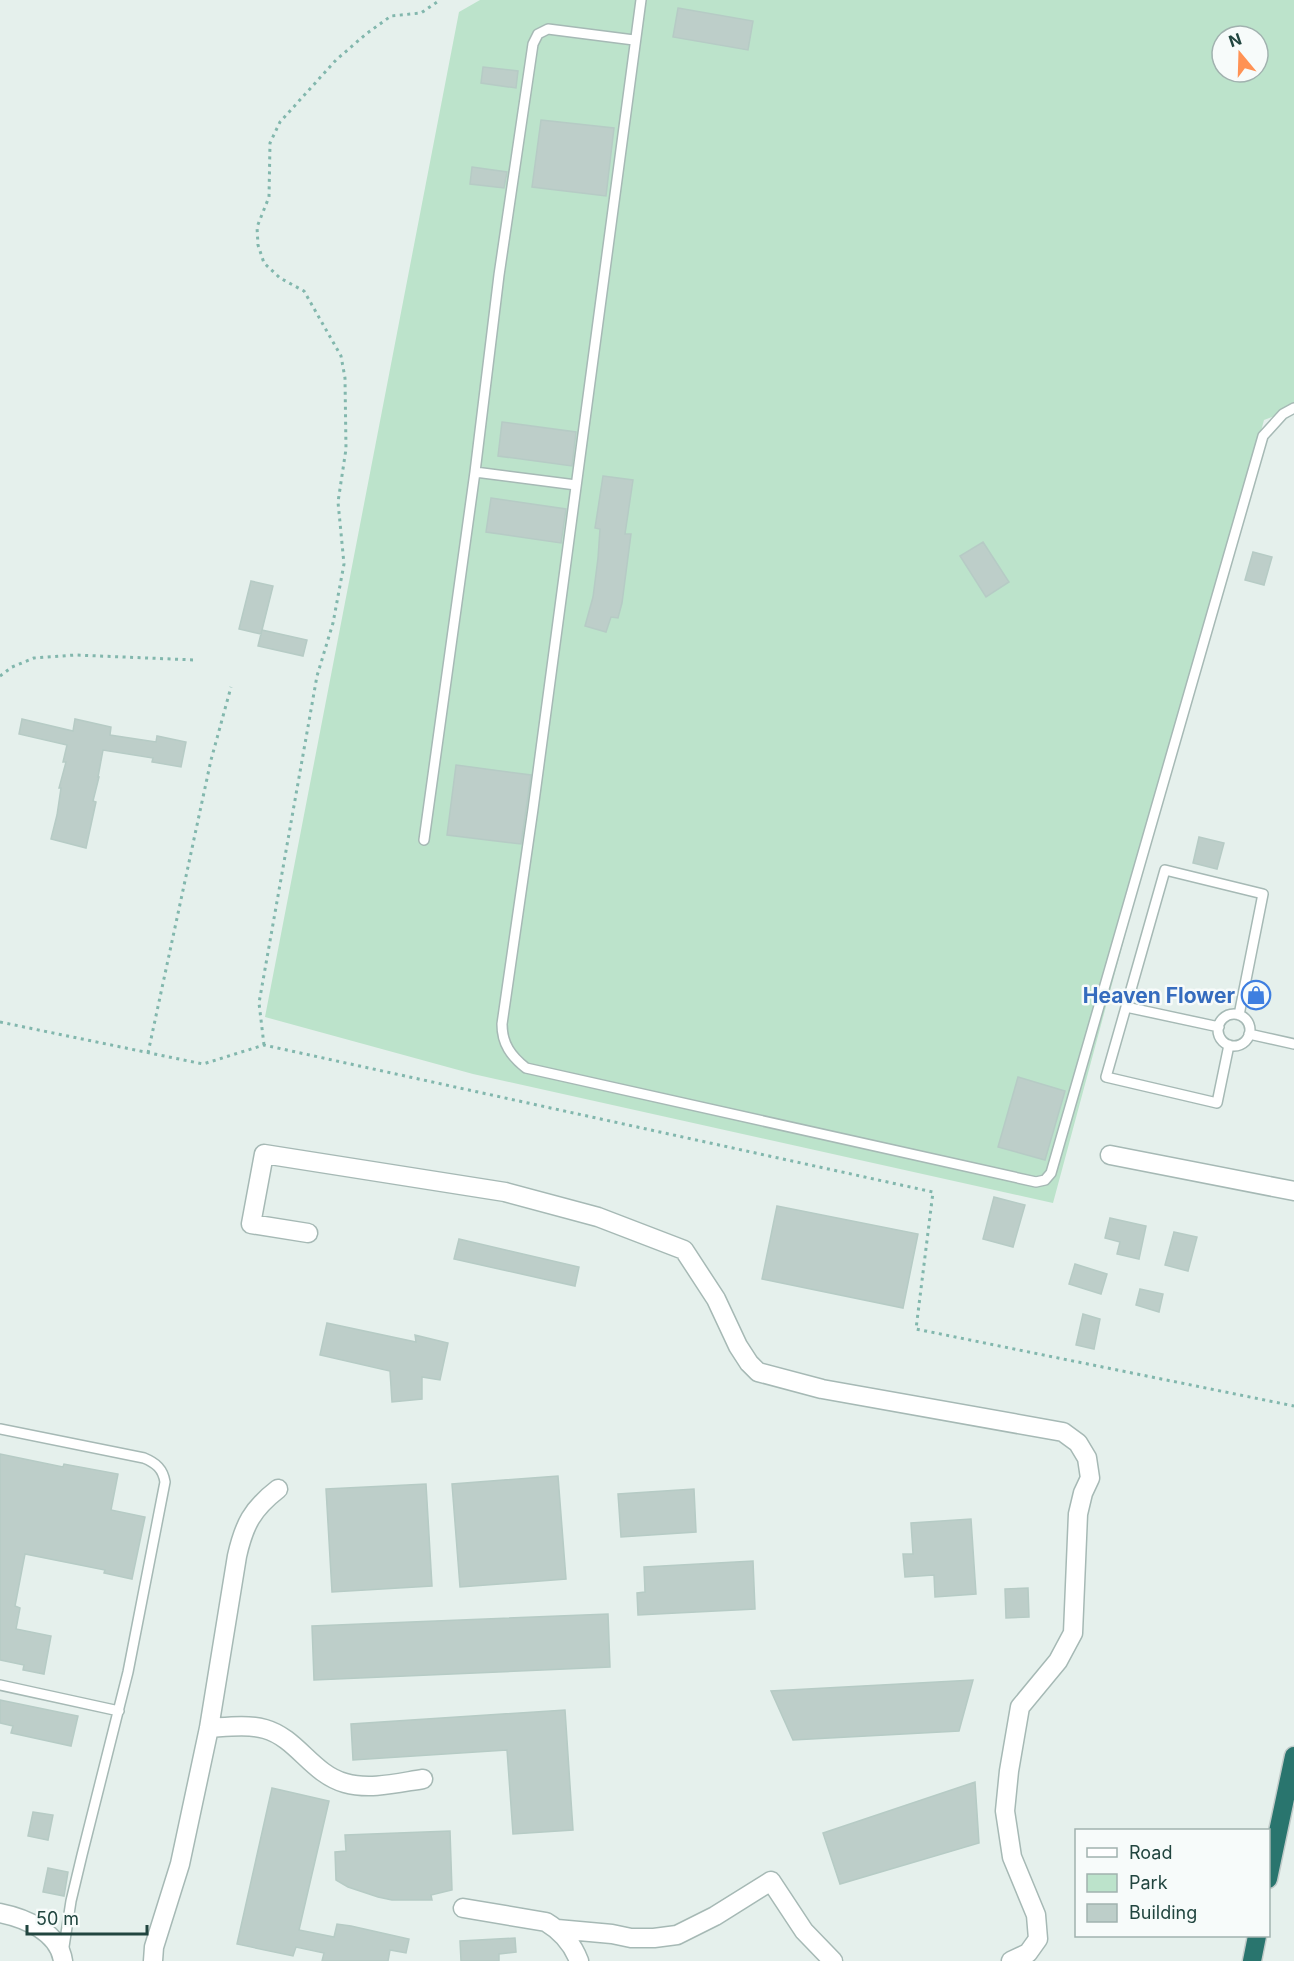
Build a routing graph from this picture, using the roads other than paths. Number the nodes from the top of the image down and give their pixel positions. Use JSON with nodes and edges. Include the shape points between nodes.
{"nodes":[{"id":1,"x":641,"y":0,"type":"edge"},
{"id":2,"x":634,"y":40,"type":"junction"},
{"id":3,"x":1294,"y":408,"type":"edge"},
{"id":4,"x":475,"y":472,"type":"junction"},
{"id":5,"x":576,"y":485,"type":"junction"},
{"id":6,"x":424,"y":840,"type":"dead end"},
{"id":7,"x":1126,"y":1006,"type":"junction"},
{"id":8,"x":1239,"y":1015,"type":"junction"},
{"id":9,"x":1219,"y":1027,"type":"junction"},
{"id":10,"x":1249,"y":1034,"type":"junction"},
{"id":11,"x":1294,"y":1044,"type":"edge"},
{"id":12,"x":1229,"y":1045,"type":"junction"},
{"id":13,"x":1110,"y":1155,"type":"dead end"},
{"id":14,"x":1294,"y":1191,"type":"edge"},
{"id":15,"x":308,"y":1233,"type":"dead end"},
{"id":16,"x":0,"y":1429,"type":"edge"},
{"id":17,"x":278,"y":1489,"type":"dead end"},
{"id":18,"x":0,"y":1685,"type":"edge"},
{"id":19,"x":119,"y":1711,"type":"junction"},
{"id":20,"x":209,"y":1728,"type":"junction"},
{"id":21,"x":1294,"y":1756,"type":"edge"},
{"id":22,"x":423,"y":1779,"type":"dead end"},
{"id":23,"x":1270,"y":1875,"type":"edge"},
{"id":24,"x":463,"y":1908,"type":"dead end"},
{"id":25,"x":0,"y":1913,"type":"edge"},
{"id":26,"x":557,"y":1929,"type":"junction"},
{"id":27,"x":1257,"y":1937,"type":"edge"},
{"id":28,"x":63,"y":1959,"type":"edge"},
{"id":29,"x":153,"y":1961,"type":"edge"},
{"id":30,"x":579,"y":1961,"type":"edge"},
{"id":31,"x":833,"y":1961,"type":"edge"},
{"id":32,"x":1011,"y":1961,"type":"edge"},
{"id":33,"x":1252,"y":1961,"type":"edge"}],
"edges":[{"from":1,"to":2,"type":"lane"},
{"from":2,"to":4,"type":"lane","via":[[548,29],[534,40],[498,275]]},
{"from":2,"to":5,"type":"lane"},
{"from":3,"to":5,"type":"lane","via":[[1263,436],[1051,1173],[1036,1182],[526,1068],[508,1051],[502,1024]]},
{"from":4,"to":5,"type":"lane"},
{"from":4,"to":6,"type":"lane"},
{"from":7,"to":8,"type":"lane","via":[[1165,870],[1263,894]]},
{"from":7,"to":9,"type":"lane"},
{"from":7,"to":12,"type":"lane","via":[[1106,1077],[1217,1103]]},
{"from":8,"to":9,"type":"lane","via":[[1228,1015]]},
{"from":8,"to":10,"type":"lane","via":[[1248,1023]]},
{"from":9,"to":12,"type":"lane","via":[[1220,1035]]},
{"from":10,"to":11,"type":"lane"},
{"from":10,"to":12,"type":"lane","via":[[1239,1045]]},
{"from":13,"to":14,"type":"street"},
{"from":15,"to":32,"type":"street","via":[[251,1224],[264,1154],[529,1198],[598,1217],[684,1250],[716,1299],[738,1346],[758,1372],[822,1389],[1063,1432],[1078,1443],[1087,1458],[1090,1478],[1078,1514],[1073,1633],[1058,1661],[1020,1707],[1009,1771],[1005,1811],[1008,1838],[1036,1915],[1038,1939],[1028,1953]]},
{"from":16,"to":19,"type":"lane","via":[[144,1458],[157,1465],[164,1476],[165,1488]]},
{"from":17,"to":20,"type":"street","via":[[262,1501],[243,1529]]},
{"from":18,"to":19,"type":"lane"},
{"from":19,"to":28,"type":"lane","via":[[71,1901]]},
{"from":20,"to":22,"type":"street","via":[[265,1729],[283,1738],[322,1772],[344,1783],[371,1786]]},
{"from":20,"to":29,"type":"street","via":[[180,1864]]},
{"from":21,"to":23,"type":"highway"},
{"from":24,"to":26,"type":"street","via":[[546,1922]]},
{"from":25,"to":28,"type":"street","via":[[36,1925],[59,1947]]},
{"from":26,"to":30,"type":"street"},
{"from":26,"to":31,"type":"street","via":[[631,1938],[677,1935],[771,1881],[804,1931]]},
{"from":27,"to":33,"type":"highway"}]}
